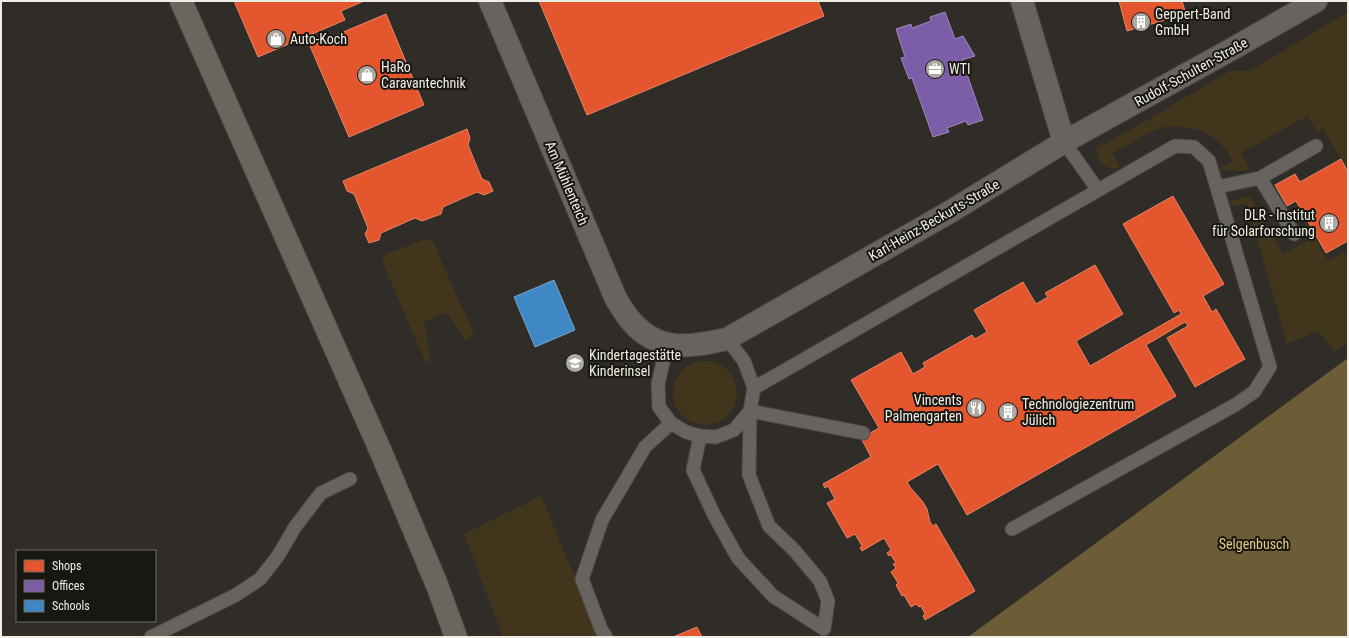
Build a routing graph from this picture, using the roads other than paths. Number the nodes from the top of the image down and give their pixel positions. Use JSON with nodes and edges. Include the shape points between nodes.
{"nodes":[{"id":1,"x":181,"y":1,"type":"edge"},
{"id":2,"x":490,"y":1,"type":"edge"},
{"id":3,"x":1022,"y":1,"type":"edge"},
{"id":4,"x":1316,"y":1,"type":"edge"},
{"id":5,"x":1064,"y":142,"type":"junction"},
{"id":6,"x":1316,"y":146,"type":"dead end"},
{"id":7,"x":1260,"y":178,"type":"junction"},
{"id":8,"x":1217,"y":187,"type":"junction"},
{"id":9,"x":1098,"y":190,"type":"junction"},
{"id":10,"x":1294,"y":234,"type":"dead end"},
{"id":11,"x":727,"y":339,"type":"junction"},
{"id":12,"x":667,"y":345,"type":"junction"},
{"id":13,"x":754,"y":388,"type":"junction"},
{"id":14,"x":750,"y":411,"type":"junction"},
{"id":15,"x":671,"y":423,"type":"junction"},
{"id":16,"x":863,"y":433,"type":"dead end"},
{"id":17,"x":700,"y":436,"type":"junction"},
{"id":18,"x":350,"y":479,"type":"dead end"},
{"id":19,"x":1012,"y":529,"type":"dead end"},
{"id":20,"x":151,"y":637,"type":"edge"},
{"id":21,"x":456,"y":637,"type":"edge"},
{"id":22,"x":606,"y":637,"type":"edge"}],
"edges":[{"from":1,"to":21,"type":"main road","via":[[381,452]]},
{"from":2,"to":12,"type":"street","name":"Am Mühlenteich","via":[[616,299],[631,322],[651,339]]},
{"from":3,"to":5,"type":"street"},
{"from":4,"to":5,"type":"street","name":"Rudolf-Schulten-Straße"},
{"from":5,"to":9,"type":"lane"},
{"from":5,"to":11,"type":"street","name":"Karl-Heinz-Beckurts-Straße","via":[[948,213]]},
{"from":6,"to":7,"type":"lane"},
{"from":7,"to":8,"type":"lane"},
{"from":7,"to":10,"type":"lane"},
{"from":8,"to":9,"type":"lane","via":[[1209,161],[1194,147],[1175,146]]},
{"from":8,"to":19,"type":"lane","via":[[1270,367],[1254,392],[1235,405]]},
{"from":9,"to":13,"type":"lane"},
{"from":11,"to":12,"type":"street","name":"Karl-Heinz-Beckurts-Straße","via":[[697,346]]},
{"from":11,"to":13,"type":"lane","via":[[744,361]]},
{"from":12,"to":15,"type":"lane","via":[[658,384],[659,407]]},
{"from":13,"to":14,"type":"lane"},
{"from":14,"to":16,"type":"lane"},
{"from":14,"to":17,"type":"lane","via":[[734,430],[716,437]]},
{"from":14,"to":17,"type":"lane","via":[[750,475],[769,526],[795,550],[820,580],[828,601],[824,629],[773,596],[738,558],[693,470]]},
{"from":15,"to":17,"type":"lane","via":[[686,432]]},
{"from":15,"to":22,"type":"lane","via":[[645,447],[602,520],[582,579]]},
{"from":18,"to":20,"type":"lane","via":[[321,493],[260,579],[236,595]]}]}
